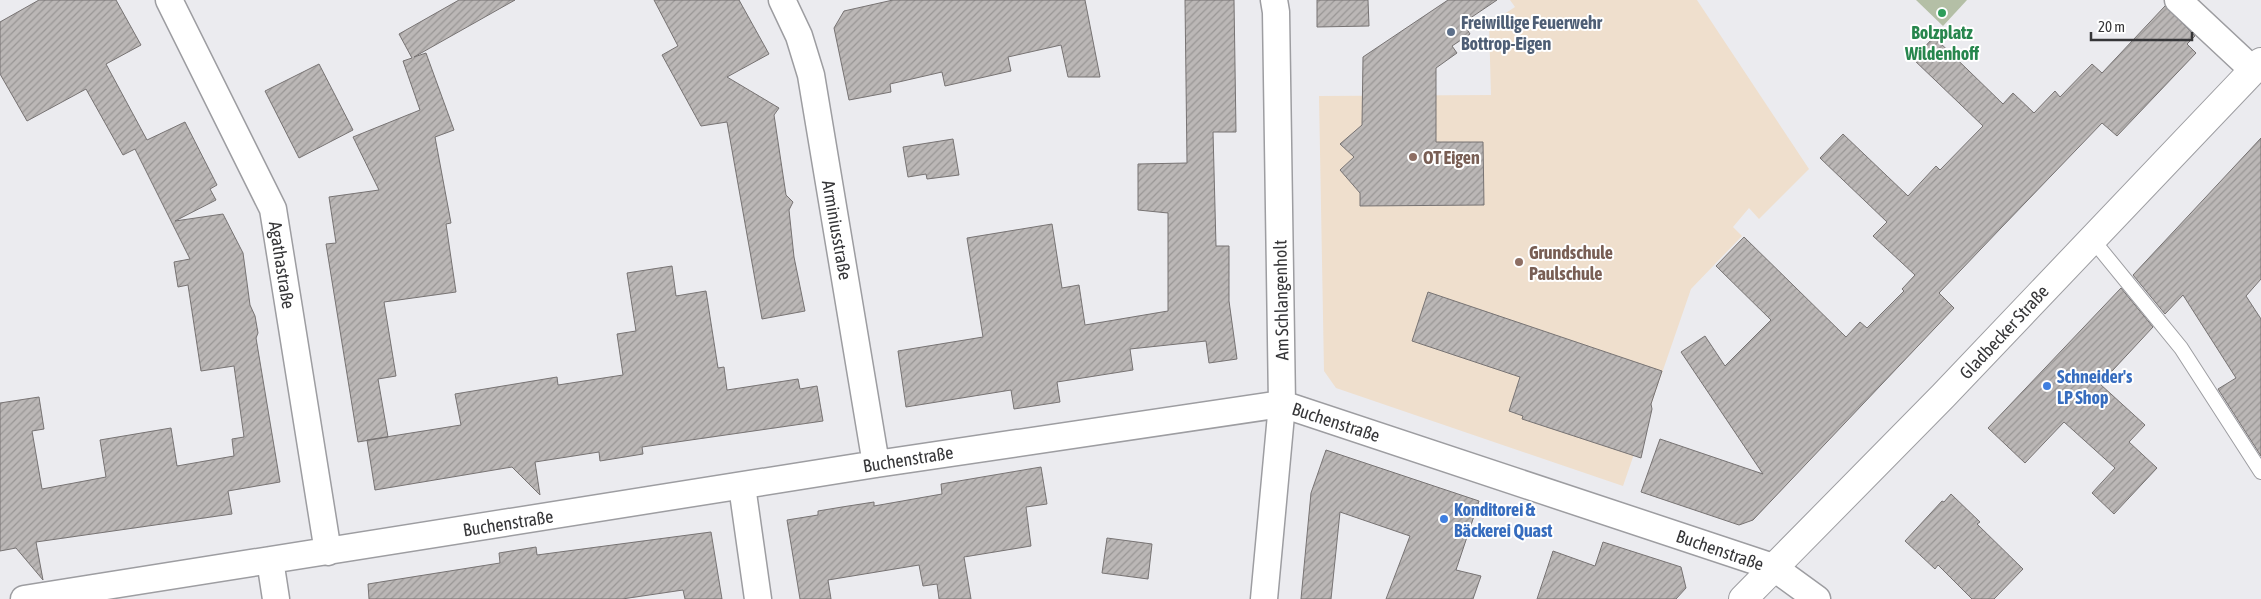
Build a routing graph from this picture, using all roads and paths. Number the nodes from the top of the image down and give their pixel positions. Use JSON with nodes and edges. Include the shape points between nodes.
{"nodes":[{"id":1,"x":169,"y":0,"type":"edge"},
{"id":2,"x":1274,"y":0,"type":"edge"},
{"id":3,"x":2178,"y":0,"type":"edge"},
{"id":4,"x":790,"y":2,"type":"edge"},
{"id":5,"x":2257,"y":66,"type":"edge"},
{"id":6,"x":2092,"y":239,"type":"junction"},
{"id":7,"x":1282,"y":404,"type":"junction"},
{"id":8,"x":876,"y":464,"type":"junction"},
{"id":9,"x":2261,"y":472,"type":"edge"},
{"id":10,"x":742,"y":486,"type":"junction"},
{"id":11,"x":328,"y":552,"type":"junction"},
{"id":12,"x":270,"y":560,"type":"junction"},
{"id":13,"x":1773,"y":567,"type":"junction"},
{"id":14,"x":24,"y":599,"type":"edge"},
{"id":15,"x":276,"y":599,"type":"edge"},
{"id":16,"x":758,"y":599,"type":"edge"},
{"id":17,"x":1264,"y":599,"type":"edge"},
{"id":18,"x":1743,"y":599,"type":"edge"},
{"id":19,"x":1817,"y":599,"type":"edge"}],
"edges":[{"from":1,"to":11,"type":"street","name":"Agathastraße","via":[[273,210]]},
{"from":2,"to":7,"type":"street","name":"Am Schlangenholt"},
{"from":3,"to":5,"type":"street"},
{"from":4,"to":8,"type":"street","name":"Arminiusstraße","via":[[811,75]]},
{"from":5,"to":6,"type":"main road","name":"Gladbecker Straße"},
{"from":6,"to":9,"type":"lane","via":[[2181,348]]},
{"from":6,"to":13,"type":"main road","name":"Gladbecker Straße","via":[[1944,396]]},
{"from":7,"to":8,"type":"street","name":"Buchenstraße"},
{"from":7,"to":13,"type":"street","name":"Buchenstraße"},
{"from":7,"to":17,"type":"street","name":"Am Schlangenholt"},
{"from":8,"to":10,"type":"street","name":"Buchenstraße"},
{"from":10,"to":11,"type":"street","name":"Buchenstraße"},
{"from":10,"to":16,"type":"street"},
{"from":11,"to":12,"type":"street","name":"Buchenstraße"},
{"from":12,"to":14,"type":"street","name":"Buchenstraße"},
{"from":12,"to":15,"type":"street"},
{"from":13,"to":18,"type":"main road","name":"Gladbecker Straße"},
{"from":13,"to":19,"type":"street","name":"Buchenstraße"}]}
